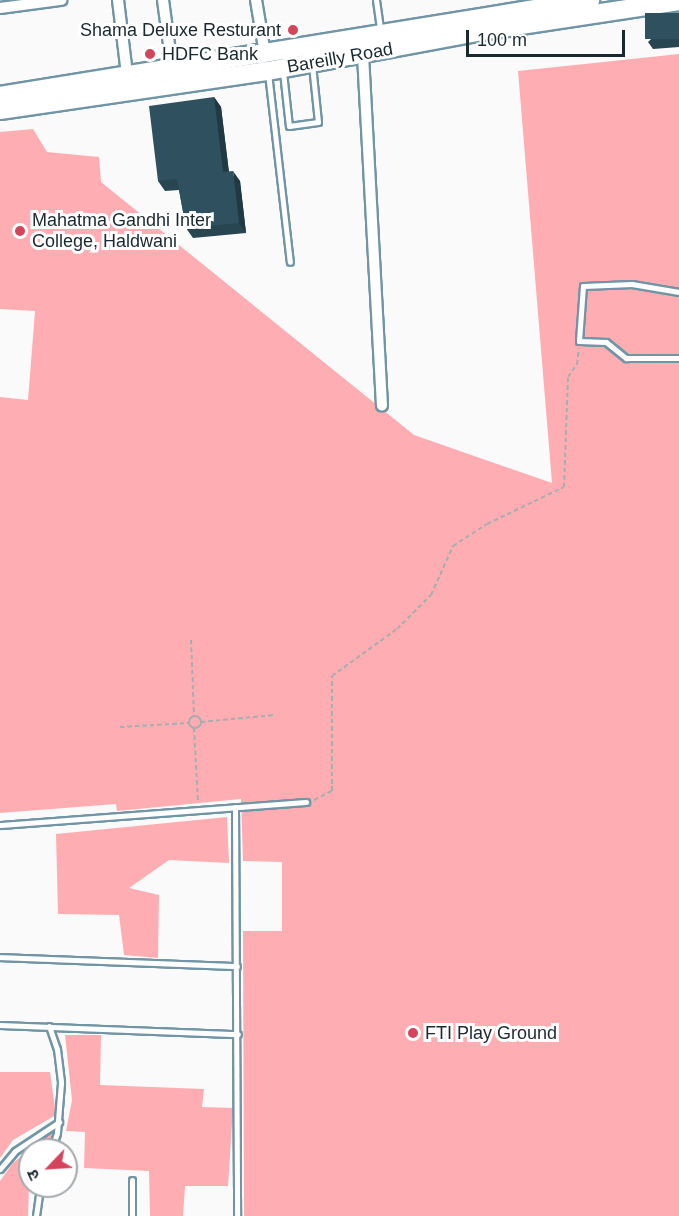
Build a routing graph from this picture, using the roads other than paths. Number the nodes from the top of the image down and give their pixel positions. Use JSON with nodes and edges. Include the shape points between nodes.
{"nodes":[{"id":1,"x":61,"y":0,"type":"edge"},
{"id":2,"x":118,"y":0,"type":"edge"},
{"id":3,"x":163,"y":0,"type":"edge"},
{"id":4,"x":256,"y":0,"type":"edge"},
{"id":5,"x":376,"y":0,"type":"edge"},
{"id":6,"x":590,"y":0,"type":"edge"},
{"id":7,"x":679,"y":2,"type":"edge"},
{"id":8,"x":0,"y":8,"type":"edge"},
{"id":9,"x":381,"y":35,"type":"junction"},
{"id":10,"x":363,"y":55,"type":"junction"},
{"id":11,"x":312,"y":63,"type":"junction"},
{"id":12,"x":272,"y":64,"type":"junction"},
{"id":13,"x":172,"y":67,"type":"junction"},
{"id":14,"x":128,"y":82,"type":"junction"},
{"id":15,"x":0,"y":96,"type":"edge"},
{"id":16,"x":0,"y":110,"type":"edge"},
{"id":17,"x":290,"y":262,"type":"dead end"},
{"id":18,"x":679,"y":292,"type":"edge"},
{"id":19,"x":679,"y":358,"type":"edge"},
{"id":20,"x":382,"y":405,"type":"dead end"},
{"id":21,"x":306,"y":802,"type":"road end"},
{"id":22,"x":235,"y":807,"type":"junction"},
{"id":23,"x":0,"y":825,"type":"edge"},
{"id":24,"x":0,"y":957,"type":"edge"},
{"id":25,"x":237,"y":966,"type":"junction"},
{"id":26,"x":0,"y":1024,"type":"edge"},
{"id":27,"x":49,"y":1026,"type":"junction"},
{"id":28,"x":238,"y":1034,"type":"junction"},
{"id":29,"x":58,"y":1122,"type":"junction"},
{"id":30,"x":54,"y":1138,"type":"edge"},
{"id":31,"x":0,"y":1168,"type":"edge"},
{"id":32,"x":132,"y":1180,"type":"dead end"},
{"id":33,"x":38,"y":1198,"type":"edge"},
{"id":34,"x":36,"y":1216,"type":"edge"},
{"id":35,"x":132,"y":1216,"type":"edge"},
{"id":36,"x":237,"y":1216,"type":"edge"}],
"edges":[{"from":1,"to":8,"type":"street"},
{"from":2,"to":14,"type":"street"},
{"from":3,"to":13,"type":"street"},
{"from":4,"to":12,"type":"street"},
{"from":5,"to":9,"type":"lane"},
{"from":6,"to":9,"type":"highway","name":"Bareilly Road"},
{"from":7,"to":10,"type":"highway","name":"Bareilly Road","via":[[481,31]]},
{"from":9,"to":12,"type":"highway","name":"Bareilly Road"},
{"from":10,"to":11,"type":"highway","name":"Bareilly Road"},
{"from":10,"to":20,"type":"street"},
{"from":11,"to":12,"type":"highway","name":"Bareilly Road"},
{"from":11,"to":12,"type":"lane","via":[[318,122],[289,126]]},
{"from":12,"to":13,"type":"highway","name":"Bareilly Road"},
{"from":12,"to":14,"type":"highway","name":"Bareilly Road"},
{"from":12,"to":17,"type":"lane"},
{"from":13,"to":14,"type":"highway","name":"Bareilly Road"},
{"from":14,"to":15,"type":"highway","name":"Bareilly Road"},
{"from":14,"to":16,"type":"highway","name":"Bareilly Road"},
{"from":18,"to":19,"type":"lane","via":[[632,284],[583,286],[580,342],[606,342],[626,358]]},
{"from":21,"to":22,"type":"lane"},
{"from":22,"to":23,"type":"lane"},
{"from":22,"to":25,"type":"lane"},
{"from":24,"to":25,"type":"lane"},
{"from":25,"to":28,"type":"lane"},
{"from":26,"to":27,"type":"lane"},
{"from":27,"to":28,"type":"lane"},
{"from":27,"to":29,"type":"lane","via":[[57,1049],[61,1083]]},
{"from":28,"to":36,"type":"lane"},
{"from":29,"to":30,"type":"lane"},
{"from":29,"to":31,"type":"lane","via":[[15,1151]]},
{"from":32,"to":35,"type":"lane"},
{"from":33,"to":34,"type":"lane"}]}
